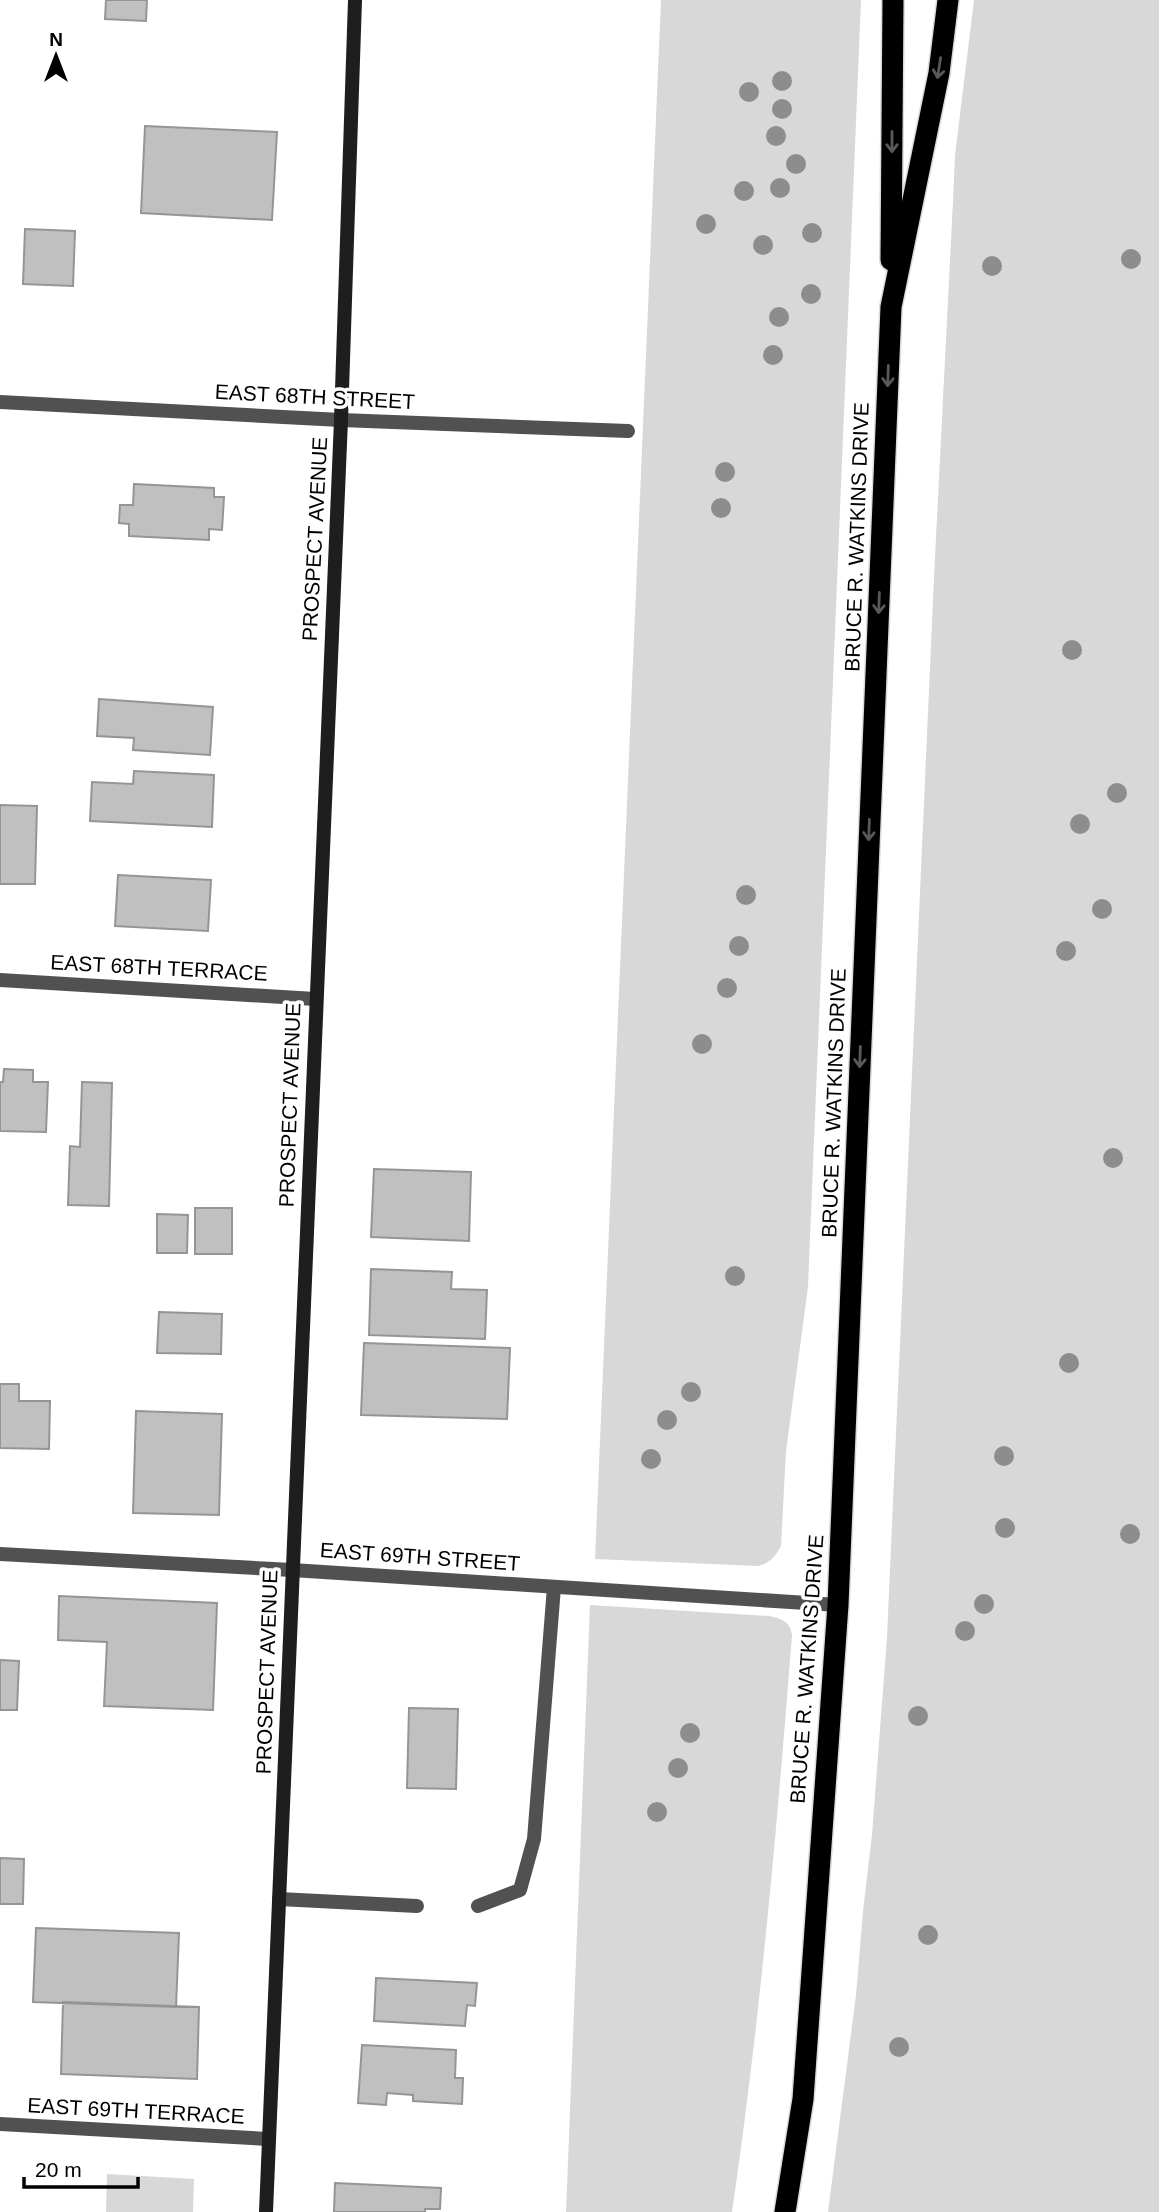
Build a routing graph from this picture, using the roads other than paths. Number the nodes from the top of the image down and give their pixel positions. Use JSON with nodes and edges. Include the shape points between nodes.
{"nodes":[{"id":1,"x":355,"y":0,"type":"edge"},
{"id":2,"x":893,"y":0,"type":"edge"},
{"id":3,"x":948,"y":0,"type":"edge"},
{"id":4,"x":891,"y":307,"type":"junction"},
{"id":5,"x":0,"y":402,"type":"edge"},
{"id":6,"x":341,"y":420,"type":"junction"},
{"id":7,"x":628,"y":431,"type":"dead end"},
{"id":8,"x":0,"y":980,"type":"edge"},
{"id":9,"x":315,"y":999,"type":"junction"},
{"id":10,"x":0,"y":1554,"type":"edge"},
{"id":11,"x":292,"y":1570,"type":"junction"},
{"id":12,"x":554,"y":1587,"type":"junction"},
{"id":13,"x":838,"y":1605,"type":"junction"},
{"id":14,"x":279,"y":1899,"type":"junction"},
{"id":15,"x":417,"y":1906,"type":"dead end"},
{"id":16,"x":478,"y":1906,"type":"dead end"},
{"id":17,"x":0,"y":2124,"type":"edge"},
{"id":18,"x":269,"y":2139,"type":"junction"},
{"id":19,"x":266,"y":2212,"type":"edge"},
{"id":20,"x":785,"y":2212,"type":"edge"}],
"edges":[{"from":1,"to":6,"type":"main road","name":"PROSPECT AVENUE"},
{"from":2,"to":4,"type":"highway","one_way":true},
{"from":3,"to":4,"type":"highway","name":"BRUCE R. WATKINS DRIVE","one_way":true,"via":[[939,73]]},
{"from":4,"to":13,"type":"highway","name":"BRUCE R. WATKINS DRIVE","one_way":true},
{"from":5,"to":6,"type":"street","name":"EAST 68TH STREET"},
{"from":6,"to":7,"type":"street","name":"EAST 68TH STREET"},
{"from":6,"to":9,"type":"main road","name":"PROSPECT AVENUE"},
{"from":8,"to":9,"type":"street","name":"EAST 68TH TERRACE"},
{"from":9,"to":11,"type":"main road","name":"PROSPECT AVENUE"},
{"from":10,"to":11,"type":"street","name":"EAST 69TH STREET"},
{"from":11,"to":12,"type":"street","name":"EAST 69TH STREET"},
{"from":11,"to":14,"type":"main road","name":"PROSPECT AVENUE"},
{"from":12,"to":13,"type":"street","name":"EAST 69TH STREET"},
{"from":12,"to":16,"type":"street","via":[[534,1839],[520,1890]]},
{"from":13,"to":20,"type":"highway","name":"BRUCE R. WATKINS DRIVE","via":[[803,2099]]},
{"from":14,"to":15,"type":"street"},
{"from":14,"to":18,"type":"main road","name":"PROSPECT AVENUE"},
{"from":17,"to":18,"type":"street","name":"EAST 69TH TERRACE"},
{"from":18,"to":19,"type":"main road","name":"PROSPECT AVENUE"}]}
